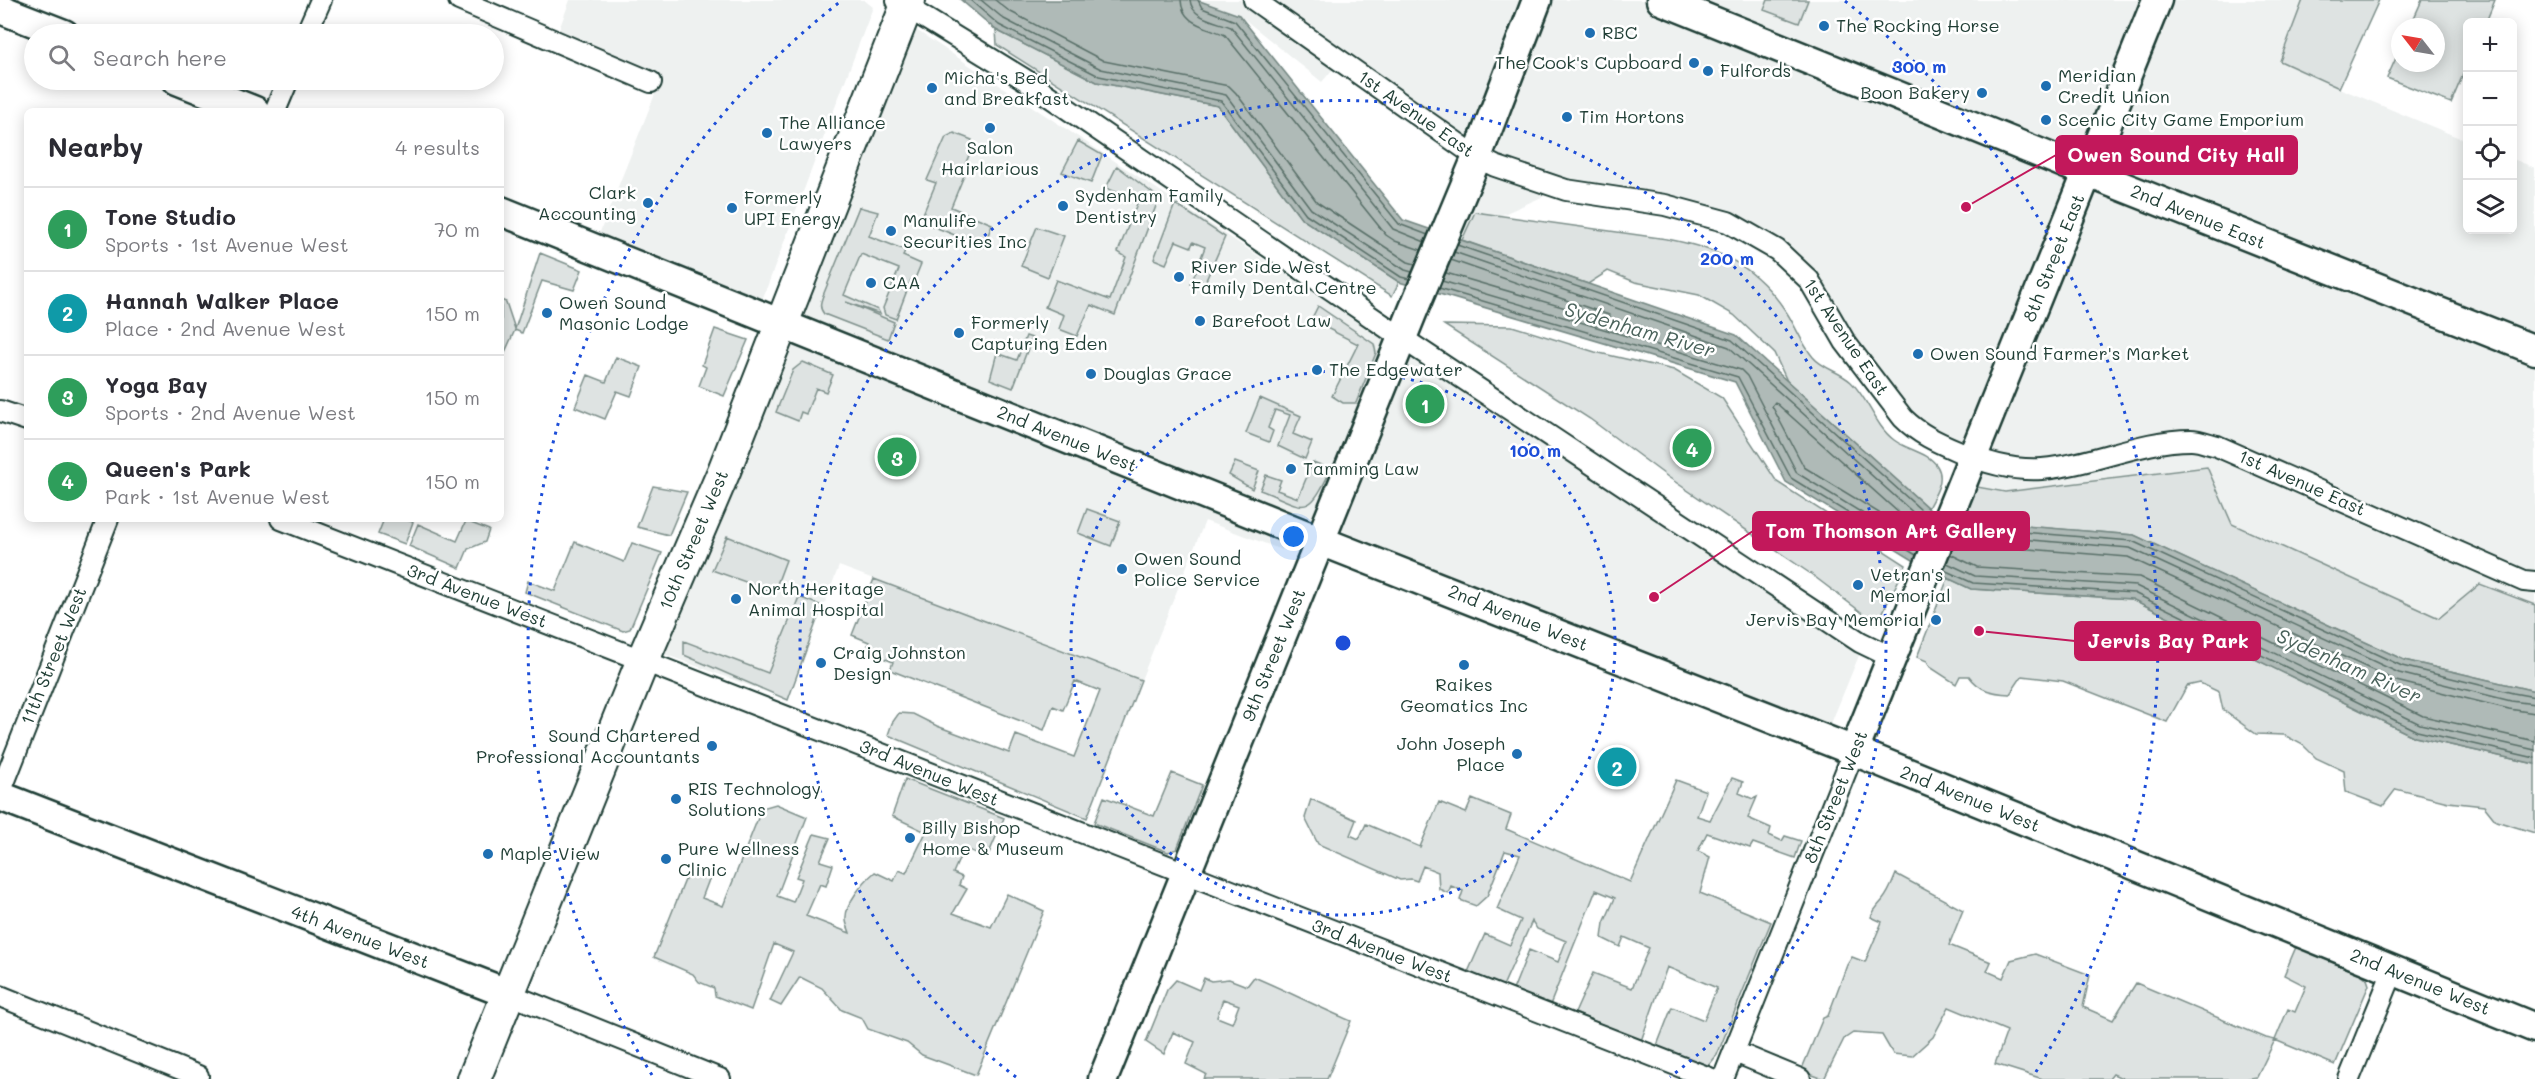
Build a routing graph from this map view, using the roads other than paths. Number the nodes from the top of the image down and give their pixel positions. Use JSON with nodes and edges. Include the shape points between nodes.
{"nodes":[{"id":1,"x":321,"y":0,"type":"edge"},
{"id":2,"x":459,"y":0,"type":"edge"},
{"id":3,"x":1254,"y":0,"type":"edge"},
{"id":4,"x":1537,"y":0,"type":"edge"},
{"id":5,"x":1661,"y":0,"type":"edge"},
{"id":6,"x":2157,"y":0,"type":"edge"},
{"id":7,"x":904,"y":2,"type":"edge"},
{"id":8,"x":0,"y":9,"type":"edge"},
{"id":9,"x":38,"y":24,"type":"edge"},
{"id":10,"x":310,"y":24,"type":"edge"},
{"id":11,"x":651,"y":82,"type":"dead end"},
{"id":12,"x":202,"y":90,"type":"edge"},
{"id":13,"x":284,"y":90,"type":"edge"},
{"id":14,"x":247,"y":108,"type":"edge"},
{"id":15,"x":276,"y":108,"type":"edge"},
{"id":16,"x":1477,"y":157,"type":"junction"},
{"id":17,"x":2089,"y":173,"type":"junction"},
{"id":18,"x":504,"y":212,"type":"edge"},
{"id":19,"x":781,"y":324,"type":"junction"},
{"id":20,"x":1407,"y":325,"type":"junction"},
{"id":21,"x":2535,"y":350,"type":"edge"},
{"id":22,"x":0,"y":411,"type":"edge"},
{"id":23,"x":24,"y":419,"type":"edge"},
{"id":24,"x":1973,"y":458,"type":"junction"},
{"id":25,"x":1949,"y":515,"type":"joint"},
{"id":26,"x":107,"y":522,"type":"edge"},
{"id":27,"x":289,"y":522,"type":"edge"},
{"id":28,"x":1321,"y":541,"type":"junction"},
{"id":29,"x":2534,"y":582,"type":"edge"},
{"id":30,"x":1891,"y":657,"type":"junction"},
{"id":31,"x":643,"y":660,"type":"junction"},
{"id":32,"x":1854,"y":751,"type":"junction"},
{"id":33,"x":0,"y":795,"type":"edge"},
{"id":34,"x":1185,"y":874,"type":"junction"},
{"id":35,"x":2392,"y":971,"type":"junction"},
{"id":36,"x":509,"y":994,"type":"junction"},
{"id":37,"x":0,"y":996,"type":"edge"},
{"id":38,"x":2535,"y":1028,"type":"edge"},
{"id":39,"x":1735,"y":1052,"type":"junction"},
{"id":40,"x":198,"y":1076,"type":"dead end"},
{"id":41,"x":474,"y":1079,"type":"edge"},
{"id":42,"x":720,"y":1079,"type":"edge"},
{"id":43,"x":1103,"y":1079,"type":"edge"},
{"id":44,"x":1712,"y":1079,"type":"edge"},
{"id":45,"x":1724,"y":1079,"type":"edge"},
{"id":46,"x":1800,"y":1079,"type":"edge"},
{"id":47,"x":2349,"y":1079,"type":"edge"}],
"edges":[{"from":1,"to":10,"type":"street"},
{"from":2,"to":11,"type":"street"},
{"from":3,"to":16,"type":"street","name":"1st Avenue East"},
{"from":4,"to":16,"type":"street","name":"9th Street West"},
{"from":5,"to":17,"type":"street","name":"2nd Avenue East"},
{"from":6,"to":17,"type":"street","name":"8th Street East"},
{"from":7,"to":19,"type":"main road","name":"10th Street West"},
{"from":7,"to":20,"type":"street"},
{"from":8,"to":9,"type":"street"},
{"from":12,"to":14,"type":"street"},
{"from":13,"to":15,"type":"street"},
{"from":16,"to":20,"type":"street","name":"9th Street West"},
{"from":16,"to":24,"type":"street","name":"1st Avenue East","via":[[1566,190],[1665,205],[1728,222],[1777,250],[1809,280],[1845,342],[1903,418],[1929,438]]},
{"from":17,"to":21,"type":"street","name":"2nd Avenue East"},
{"from":17,"to":24,"type":"street","name":"8th Street East"},
{"from":18,"to":19,"type":"street","name":"2nd Avenue West"},
{"from":19,"to":28,"type":"street","name":"2nd Avenue West"},
{"from":19,"to":31,"type":"main road","name":"10th Street West","via":[[724,471]]},
{"from":20,"to":28,"type":"street","name":"9th Street West"},
{"from":20,"to":30,"type":"street","via":[[1860,642]]},
{"from":22,"to":23,"type":"street"},
{"from":24,"to":25,"type":"street","name":"8th Street East"},
{"from":24,"to":29,"type":"street","name":"1st Avenue East","via":[[2013,468],[2042,469],[2193,440],[2217,446],[2524,581]]},
{"from":25,"to":30,"type":"street","name":"8th Street West"},
{"from":26,"to":33,"type":"street","name":"11th Street West"},
{"from":27,"to":31,"type":"street","name":"3rd Avenue West"},
{"from":28,"to":32,"type":"street","name":"2nd Avenue West"},
{"from":28,"to":34,"type":"street","name":"9th Street West"},
{"from":30,"to":32,"type":"street","name":"8th Street West"},
{"from":31,"to":34,"type":"street","name":"3rd Avenue West"},
{"from":31,"to":36,"type":"main road","name":"10th Street West"},
{"from":32,"to":35,"type":"street","name":"2nd Avenue West"},
{"from":32,"to":39,"type":"street","name":"8th Street West"},
{"from":33,"to":36,"type":"street","name":"4th Avenue West"},
{"from":34,"to":43,"type":"street","name":"9th Street West"},
{"from":34,"to":44,"type":"street","name":"3rd Avenue West"},
{"from":35,"to":38,"type":"street","name":"2nd Avenue West"},
{"from":35,"to":47,"type":"street"},
{"from":36,"to":41,"type":"main road","name":"10th Street West"},
{"from":36,"to":42,"type":"street","name":"4th Avenue West"},
{"from":37,"to":40,"type":"street"},
{"from":39,"to":45,"type":"street","name":"8th Street West"},
{"from":39,"to":46,"type":"street"}]}
